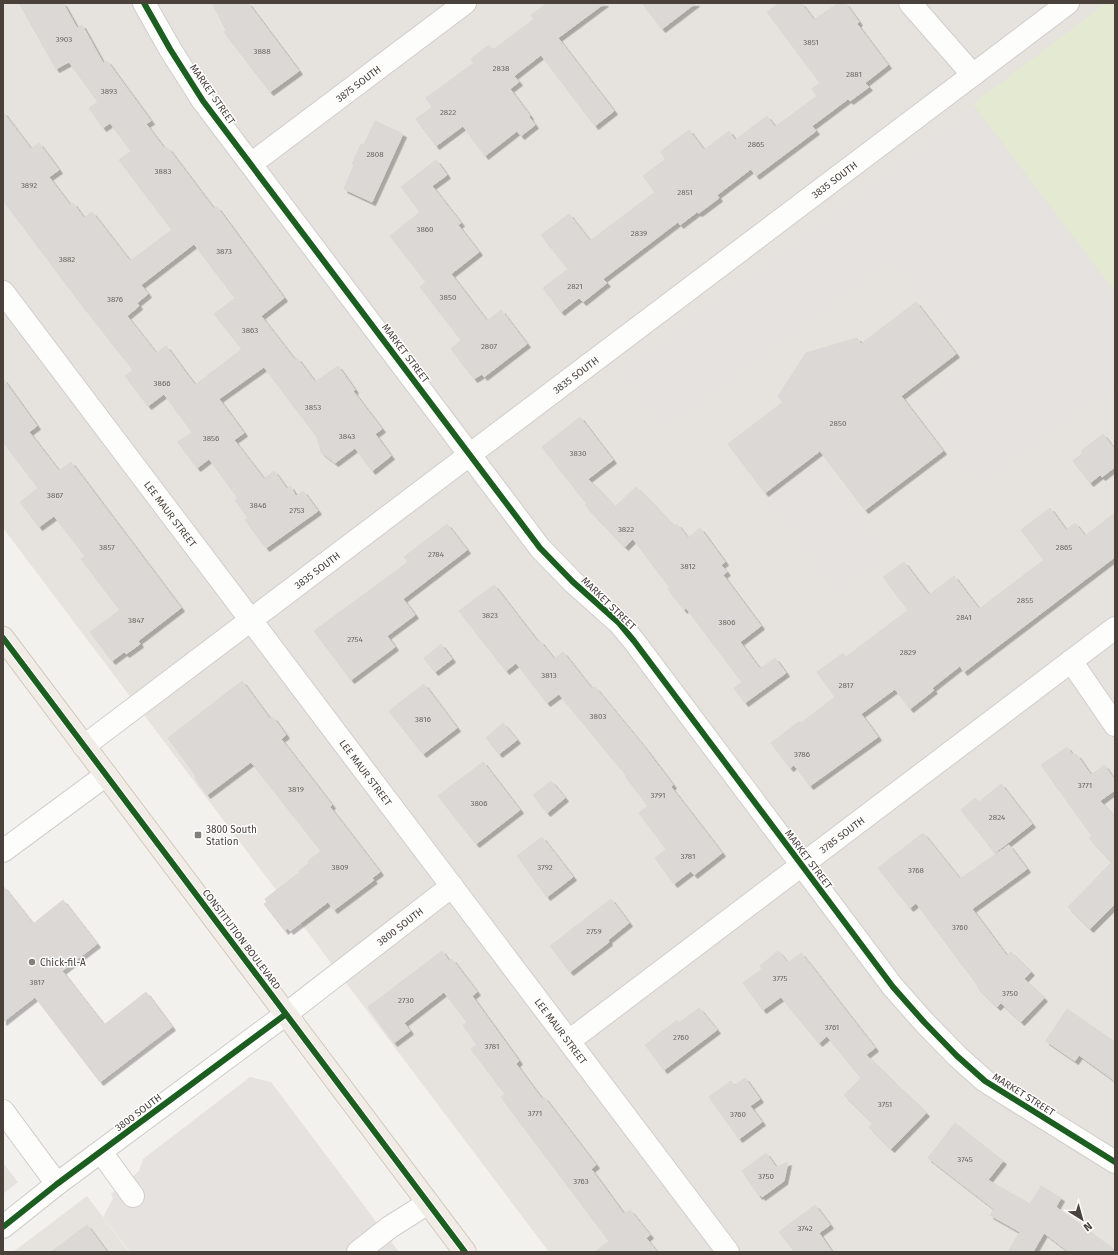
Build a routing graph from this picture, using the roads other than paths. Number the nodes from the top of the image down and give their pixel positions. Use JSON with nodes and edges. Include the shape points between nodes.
{"nodes":[{"id":1,"x":144,"y":3,"type":"edge"},
{"id":2,"x":465,"y":3,"type":"edge"},
{"id":3,"x":910,"y":3,"type":"edge"},
{"id":4,"x":1068,"y":3,"type":"edge"},
{"id":5,"x":973,"y":75,"type":"junction"},
{"id":6,"x":251,"y":164,"type":"junction"},
{"id":7,"x":3,"y":292,"type":"edge"},
{"id":8,"x":470,"y":454,"type":"junction"},
{"id":9,"x":251,"y":620,"type":"junction"},
{"id":10,"x":1115,"y":628,"type":"edge"},
{"id":11,"x":3,"y":638,"type":"edge"},
{"id":12,"x":1071,"y":661,"type":"junction"},
{"id":13,"x":1115,"y":725,"type":"edge"},
{"id":14,"x":84,"y":746,"type":"junction"},
{"id":15,"x":106,"y":775,"type":"junction"},
{"id":16,"x":3,"y":851,"type":"edge"},
{"id":17,"x":801,"y":865,"type":"junction"},
{"id":18,"x":452,"y":886,"type":"junction"},
{"id":19,"x":286,"y":1014,"type":"junction"},
{"id":20,"x":569,"y":1041,"type":"junction"},
{"id":21,"x":3,"y":1111,"type":"edge"},
{"id":22,"x":101,"y":1152,"type":"junction"},
{"id":23,"x":1115,"y":1162,"type":"edge"},
{"id":24,"x":57,"y":1184,"type":"junction"},
{"id":25,"x":134,"y":1196,"type":"dead end"},
{"id":26,"x":428,"y":1203,"type":"junction"},
{"id":27,"x":3,"y":1227,"type":"edge"},
{"id":28,"x":358,"y":1252,"type":"edge"},
{"id":29,"x":465,"y":1252,"type":"edge"},
{"id":30,"x":728,"y":1252,"type":"edge"}],
"edges":[{"from":1,"to":6,"type":"street","name":"MARKET STREET","via":[[203,101]]},
{"from":2,"to":6,"type":"street","name":"3875 SOUTH"},
{"from":3,"to":5,"type":"street"},
{"from":4,"to":5,"type":"street","name":"3835 SOUTH"},
{"from":5,"to":8,"type":"street","name":"3835 SOUTH"},
{"from":6,"to":8,"type":"street","name":"MARKET STREET"},
{"from":7,"to":9,"type":"street","name":"LEE MAUR STREET"},
{"from":8,"to":9,"type":"street","name":"3835 SOUTH"},
{"from":8,"to":17,"type":"street","name":"MARKET STREET","via":[[540,548],[619,623],[634,641]]},
{"from":9,"to":14,"type":"street","name":"3835 SOUTH"},
{"from":9,"to":18,"type":"street","name":"LEE MAUR STREET"},
{"from":10,"to":12,"type":"street","name":"3785 SOUTH"},
{"from":11,"to":14,"type":"main road","name":"CONSTITUTION BOULEVARD"},
{"from":12,"to":13,"type":"street"},
{"from":12,"to":17,"type":"street","name":"3785 SOUTH"},
{"from":14,"to":15,"type":"main road","name":"CONSTITUTION BOULEVARD"},
{"from":15,"to":16,"type":"street"},
{"from":15,"to":19,"type":"main road","name":"CONSTITUTION BOULEVARD"},
{"from":17,"to":20,"type":"street","name":"3785 SOUTH"},
{"from":17,"to":23,"type":"street","name":"MARKET STREET","via":[[893,987],[956,1056],[985,1081]]},
{"from":18,"to":19,"type":"street","name":"3800 SOUTH"},
{"from":18,"to":20,"type":"street","name":"LEE MAUR STREET"},
{"from":19,"to":22,"type":"street","name":"3800 SOUTH"},
{"from":19,"to":26,"type":"main road","name":"CONSTITUTION BOULEVARD"},
{"from":20,"to":30,"type":"street","name":"LEE MAUR STREET"},
{"from":21,"to":24,"type":"street"},
{"from":22,"to":24,"type":"street","name":"3800 SOUTH"},
{"from":22,"to":25,"type":"street"},
{"from":24,"to":27,"type":"street","name":"3800 SOUTH"},
{"from":26,"to":28,"type":"street","via":[[390,1227]]},
{"from":26,"to":29,"type":"main road","name":"CONSTITUTION BOULEVARD"}]}
